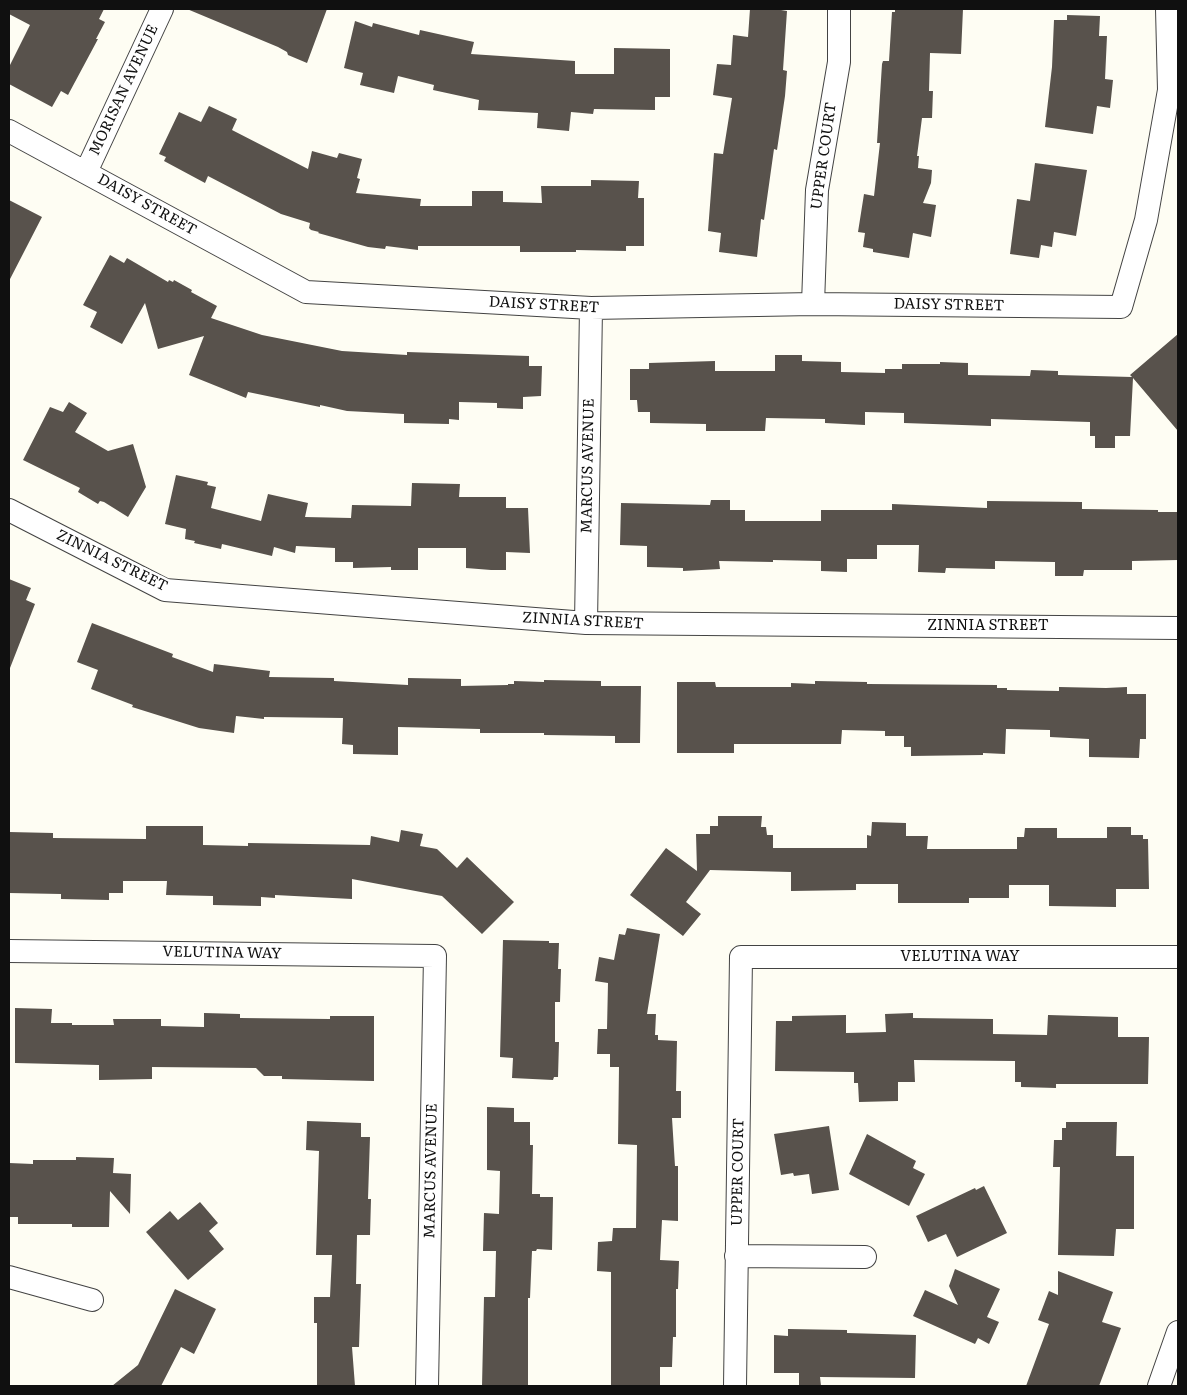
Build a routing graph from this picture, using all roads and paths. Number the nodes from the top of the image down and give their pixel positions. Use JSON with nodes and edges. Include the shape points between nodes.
{"nodes":[{"id":1,"x":162,"y":9,"type":"edge"},
{"id":2,"x":839,"y":9,"type":"edge"},
{"id":3,"x":1166,"y":9,"type":"edge"},
{"id":4,"x":9,"y":131,"type":"edge"},
{"id":5,"x":86,"y":172,"type":"junction"},
{"id":6,"x":812,"y":304,"type":"junction"},
{"id":7,"x":591,"y":308,"type":"junction"},
{"id":8,"x":9,"y":510,"type":"edge"},
{"id":9,"x":586,"y":623,"type":"junction"},
{"id":10,"x":1178,"y":628,"type":"edge"},
{"id":11,"x":9,"y":951,"type":"edge"},
{"id":12,"x":435,"y":956,"type":"joint"},
{"id":13,"x":741,"y":957,"type":"joint"},
{"id":14,"x":1178,"y":957,"type":"edge"},
{"id":15,"x":736,"y":1256,"type":"junction"},
{"id":16,"x":865,"y":1257,"type":"dead end"},
{"id":17,"x":9,"y":1277,"type":"edge"},
{"id":18,"x":92,"y":1300,"type":"dead end"},
{"id":19,"x":1178,"y":1332,"type":"edge"},
{"id":20,"x":427,"y":1386,"type":"edge"},
{"id":21,"x":735,"y":1386,"type":"edge"},
{"id":22,"x":1159,"y":1386,"type":"edge"}],
"edges":[{"from":1,"to":5,"type":"street","name":"MORISAN AVENUE"},
{"from":2,"to":6,"type":"street","name":"UPPER COURT","via":[[839,62],[817,190]]},
{"from":3,"to":6,"type":"street","name":"DAISY STREET","via":[[1169,90],[1146,220],[1121,307]]},
{"from":4,"to":5,"type":"street","name":"DAISY STREET"},
{"from":5,"to":7,"type":"street","name":"DAISY STREET","via":[[306,292]]},
{"from":6,"to":7,"type":"street","name":"DAISY STREET"},
{"from":7,"to":9,"type":"street","name":"MARCUS AVENUE"},
{"from":8,"to":9,"type":"street","name":"ZINNIA STREET","via":[[165,590]]},
{"from":9,"to":10,"type":"street","name":"ZINNIA STREET"},
{"from":11,"to":12,"type":"street","name":"VELUTINA WAY"},
{"from":12,"to":20,"type":"street","name":"MARCUS AVENUE"},
{"from":13,"to":14,"type":"street","name":"VELUTINA WAY"},
{"from":13,"to":15,"type":"street","name":"UPPER COURT"},
{"from":15,"to":16,"type":"street"},
{"from":15,"to":21,"type":"street","name":"UPPER COURT"},
{"from":17,"to":18,"type":"street"},
{"from":19,"to":22,"type":"street"}]}
